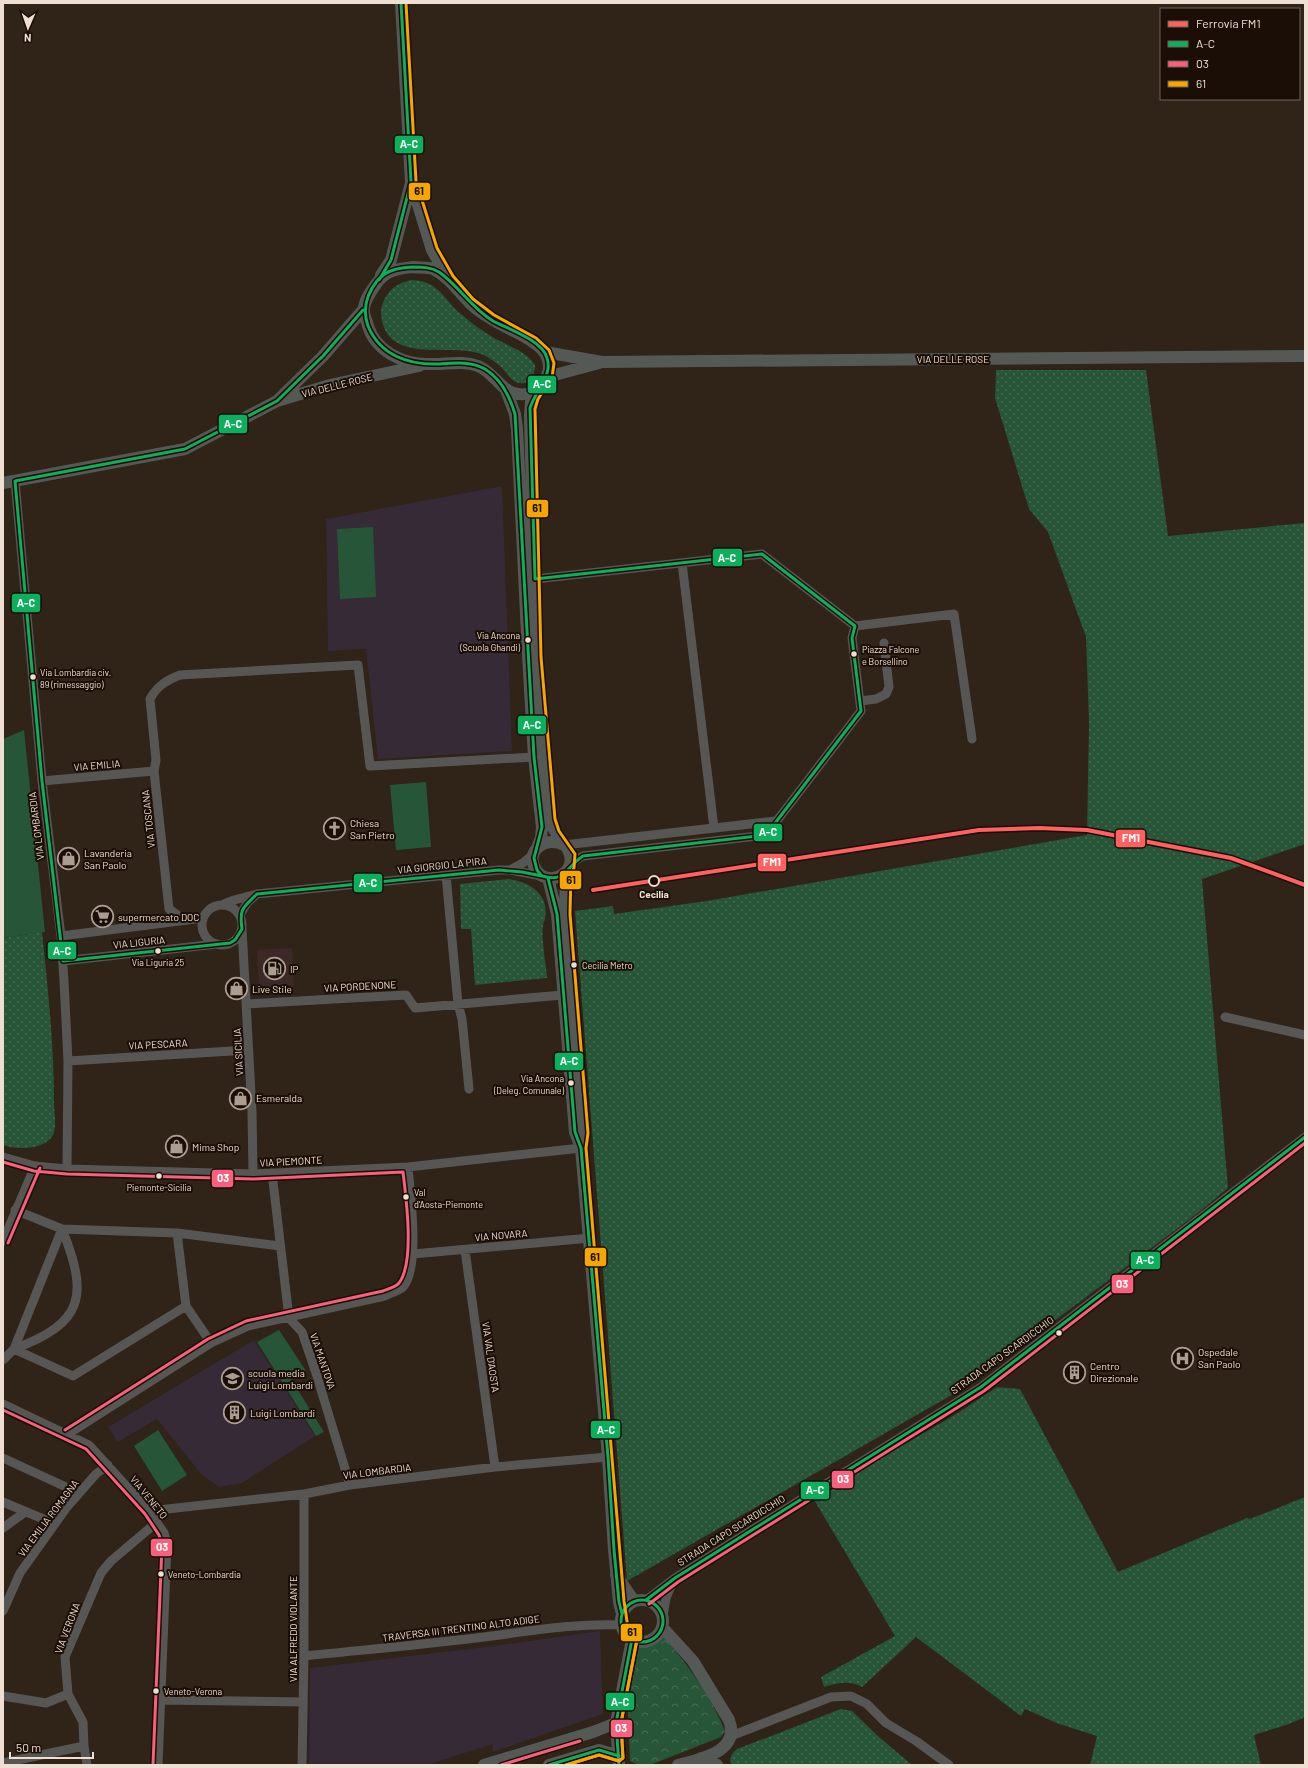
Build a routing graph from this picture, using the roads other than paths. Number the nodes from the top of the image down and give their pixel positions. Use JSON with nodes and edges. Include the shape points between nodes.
{"nodes":[{"id":1,"x":401,"y":3,"type":"edge"},
{"id":2,"x":411,"y":182,"type":"junction"},
{"id":3,"x":449,"y":279,"type":"junction"},
{"id":4,"x":379,"y":280,"type":"junction"},
{"id":5,"x":363,"y":310,"type":"junction"},
{"id":6,"x":545,"y":352,"type":"junction"},
{"id":7,"x":1305,"y":356,"type":"edge"},
{"id":8,"x":602,"y":362,"type":"junction"},
{"id":9,"x":427,"y":364,"type":"junction"},
{"id":10,"x":547,"y":377,"type":"junction"},
{"id":11,"x":538,"y":389,"type":"junction"},
{"id":12,"x":506,"y":390,"type":"junction"},
{"id":13,"x":277,"y":401,"type":"junction"},
{"id":14,"x":16,"y":480,"type":"junction"},
{"id":15,"x":3,"y":483,"type":"edge"},
{"id":16,"x":682,"y":563,"type":"junction"},
{"id":17,"x":535,"y":579,"type":"junction"},
{"id":18,"x":855,"y":626,"type":"junction"},
{"id":19,"x":884,"y":643,"type":"dead end"},
{"id":20,"x":860,"y":701,"type":"junction"},
{"id":21,"x":972,"y":739,"type":"dead end"},
{"id":22,"x":534,"y":756,"type":"junction"},
{"id":23,"x":154,"y":771,"type":"junction"},
{"id":24,"x":42,"y":781,"type":"junction"},
{"id":25,"x":776,"y":821,"type":"junction"},
{"id":26,"x":714,"y":828,"type":"junction"},
{"id":27,"x":564,"y":845,"type":"junction"},
{"id":28,"x":535,"y":851,"type":"junction"},
{"id":29,"x":510,"y":870,"type":"junction"},
{"id":30,"x":567,"y":870,"type":"junction"},
{"id":31,"x":446,"y":875,"type":"junction"},
{"id":32,"x":545,"y":877,"type":"junction"},
{"id":33,"x":257,"y":894,"type":"junction"},
{"id":34,"x":224,"y":904,"type":"junction"},
{"id":35,"x":240,"y":915,"type":"junction"},
{"id":36,"x":198,"y":919,"type":"junction"},
{"id":37,"x":242,"y":929,"type":"junction"},
{"id":38,"x":61,"y":936,"type":"junction"},
{"id":39,"x":220,"y":944,"type":"junction"},
{"id":40,"x":244,"y":959,"type":"junction"},
{"id":41,"x":63,"y":961,"type":"junction"},
{"id":42,"x":563,"y":995,"type":"junction"},
{"id":43,"x":246,"y":1004,"type":"junction"},
{"id":44,"x":458,"y":1004,"type":"junction"},
{"id":45,"x":1225,"y":1017,"type":"dead end"},
{"id":46,"x":1305,"y":1035,"type":"edge"},
{"id":47,"x":248,"y":1050,"type":"junction"},
{"id":48,"x":68,"y":1061,"type":"junction"},
{"id":49,"x":469,"y":1089,"type":"dead end"},
{"id":50,"x":1305,"y":1137,"type":"edge"},
{"id":51,"x":581,"y":1148,"type":"junction"},
{"id":52,"x":3,"y":1157,"type":"edge"},
{"id":53,"x":35,"y":1166,"type":"junction"},
{"id":54,"x":408,"y":1166,"type":"junction"},
{"id":55,"x":67,"y":1170,"type":"junction"},
{"id":56,"x":272,"y":1173,"type":"junction"},
{"id":57,"x":253,"y":1174,"type":"junction"},
{"id":58,"x":15,"y":1210,"type":"junction"},
{"id":59,"x":62,"y":1229,"type":"junction"},
{"id":60,"x":177,"y":1233,"type":"junction"},
{"id":61,"x":590,"y":1238,"type":"junction"},
{"id":62,"x":3,"y":1241,"type":"edge"},
{"id":63,"x":280,"y":1246,"type":"junction"},
{"id":64,"x":465,"y":1250,"type":"junction"},
{"id":65,"x":413,"y":1254,"type":"junction"},
{"id":66,"x":186,"y":1306,"type":"junction"},
{"id":67,"x":289,"y":1318,"type":"junction"},
{"id":68,"x":210,"y":1343,"type":"junction"},
{"id":69,"x":14,"y":1349,"type":"junction"},
{"id":70,"x":3,"y":1360,"type":"edge"},
{"id":71,"x":3,"y":1404,"type":"edge"},
{"id":72,"x":68,"y":1434,"type":"junction"},
{"id":73,"x":608,"y":1457,"type":"junction"},
{"id":74,"x":3,"y":1458,"type":"edge"},
{"id":75,"x":108,"y":1466,"type":"junction"},
{"id":76,"x":495,"y":1468,"type":"junction"},
{"id":77,"x":350,"y":1485,"type":"junction"},
{"id":78,"x":79,"y":1493,"type":"junction"},
{"id":79,"x":304,"y":1494,"type":"junction"},
{"id":80,"x":3,"y":1502,"type":"edge"},
{"id":81,"x":149,"y":1511,"type":"junction"},
{"id":82,"x":26,"y":1512,"type":"junction"},
{"id":83,"x":157,"y":1522,"type":"junction"},
{"id":84,"x":55,"y":1524,"type":"junction"},
{"id":85,"x":3,"y":1528,"type":"edge"},
{"id":86,"x":616,"y":1575,"type":"junction"},
{"id":87,"x":674,"y":1578,"type":"junction"},
{"id":88,"x":640,"y":1601,"type":"junction"},
{"id":89,"x":3,"y":1611,"type":"edge"},
{"id":90,"x":622,"y":1620,"type":"junction"},
{"id":91,"x":662,"y":1622,"type":"junction"},
{"id":92,"x":632,"y":1639,"type":"junction"},
{"id":93,"x":304,"y":1656,"type":"junction"},
{"id":94,"x":68,"y":1694,"type":"junction"},
{"id":95,"x":3,"y":1696,"type":"edge"},
{"id":96,"x":160,"y":1700,"type":"junction"},
{"id":97,"x":303,"y":1702,"type":"junction"},
{"id":98,"x":616,"y":1723,"type":"junction"},
{"id":99,"x":731,"y":1736,"type":"junction"},
{"id":100,"x":84,"y":1746,"type":"junction"},
{"id":101,"x":723,"y":1749,"type":"junction"},
{"id":102,"x":701,"y":1758,"type":"junction"},
{"id":103,"x":621,"y":1762,"type":"edge"},
{"id":104,"x":3,"y":1763,"type":"edge"},
{"id":105,"x":87,"y":1765,"type":"edge"},
{"id":106,"x":158,"y":1765,"type":"edge"},
{"id":107,"x":302,"y":1765,"type":"edge"},
{"id":108,"x":484,"y":1765,"type":"edge"},
{"id":109,"x":548,"y":1765,"type":"edge"},
{"id":110,"x":678,"y":1765,"type":"edge"},
{"id":111,"x":718,"y":1765,"type":"edge"},
{"id":112,"x":949,"y":1765,"type":"edge"}],
"edges":[{"from":1,"to":2,"type":"street"},
{"from":2,"to":3,"type":"street","via":[[432,250]]},
{"from":2,"to":4,"type":"street","name":"VIA DELLE ROSE","via":[[391,260]]},
{"from":3,"to":4,"type":"street","via":[[432,269],[412,267],[391,270]]},
{"from":3,"to":6,"type":"street","via":[[470,303],[491,319],[533,342]]},
{"from":4,"to":5,"type":"street","name":"VIA DELLE ROSE","via":[[370,292]]},
{"from":5,"to":9,"type":"street","via":[[370,332],[383,349],[403,360]]},
{"from":5,"to":13,"type":"street","name":"VIA DELLE ROSE","via":[[323,356]]},
{"from":6,"to":8,"type":"street","name":"VIA DELLE ROSE"},
{"from":6,"to":10,"type":"street","via":[[549,364]]},
{"from":7,"to":8,"type":"street","name":"VIA DELLE ROSE"},
{"from":8,"to":10,"type":"street","name":"VIA DELLE ROSE"},
{"from":9,"to":12,"type":"street","via":[[460,362],[479,366]]},
{"from":9,"to":13,"type":"street","name":"VIA DELLE ROSE","via":[[330,385]]},
{"from":10,"to":11,"type":"street"},
{"from":11,"to":12,"type":"street","via":[[520,394]]},
{"from":11,"to":17,"type":"street","via":[[531,402],[530,416]]},
{"from":12,"to":22,"type":"street","via":[[515,414],[517,429]]},
{"from":13,"to":14,"type":"street","via":[[186,449]]},
{"from":14,"to":15,"type":"street"},
{"from":14,"to":24,"type":"street","name":"VIA LOMBARDIA"},
{"from":16,"to":17,"type":"street"},
{"from":16,"to":18,"type":"street","via":[[762,554]]},
{"from":16,"to":26,"type":"street"},
{"from":17,"to":27,"type":"street","via":[[536,657],[550,820]]},
{"from":18,"to":20,"type":"street","via":[[852,638]]},
{"from":18,"to":21,"type":"street","via":[[954,614]]},
{"from":19,"to":20,"type":"street","via":[[889,687],[886,694],[876,699]]},
{"from":20,"to":25,"type":"street","via":[[861,711]]},
{"from":22,"to":23,"type":"street","name":"VIA TOSCANA","via":[[370,766],[358,665],[180,675],[166,680],[154,691],[150,700],[156,760]]},
{"from":22,"to":28,"type":"street","via":[[542,827],[541,838]]},
{"from":23,"to":24,"type":"street","name":"VIA EMILIA"},
{"from":23,"to":36,"type":"street","name":"VIA TOSCANA","via":[[169,908],[180,917]]},
{"from":24,"to":38,"type":"street","name":"VIA LOMBARDIA"},
{"from":25,"to":26,"type":"street"},
{"from":25,"to":30,"type":"street","via":[[766,835],[583,856],[573,862]]},
{"from":26,"to":27,"type":"street"},
{"from":27,"to":28,"type":"street","via":[[546,842]]},
{"from":27,"to":30,"type":"street","via":[[570,855]]},
{"from":28,"to":29,"type":"street","via":[[524,863]]},
{"from":28,"to":32,"type":"street","via":[[534,866]]},
{"from":29,"to":31,"type":"street","name":"VIA GIORGIO LA PIRA"},
{"from":29,"to":32,"type":"street"},
{"from":30,"to":32,"type":"street","via":[[560,876]]},
{"from":30,"to":51,"type":"street","via":[[565,914],[584,1133]]},
{"from":31,"to":33,"type":"street","name":"VIA GIORGIO LA PIRA"},
{"from":31,"to":44,"type":"street"},
{"from":32,"to":42,"type":"street","via":[[557,914]]},
{"from":33,"to":34,"type":"street","name":"VIA GIORGIO LA PIRA"},
{"from":33,"to":35,"type":"street","via":[[247,903]]},
{"from":34,"to":35,"type":"street"},
{"from":34,"to":36,"type":"street","via":[[211,908]]},
{"from":35,"to":37,"type":"street"},
{"from":36,"to":38,"type":"street","name":"VIA LIGURIA"},
{"from":36,"to":39,"type":"street","via":[[206,937]]},
{"from":37,"to":39,"type":"street","via":[[235,940]]},
{"from":37,"to":40,"type":"street","name":"VIA SICILIA"},
{"from":38,"to":41,"type":"street","name":"VIA LOMBARDIA"},
{"from":39,"to":40,"type":"street","via":[[235,950]]},
{"from":39,"to":41,"type":"street","name":"VIA LIGURIA"},
{"from":40,"to":43,"type":"street","name":"VIA SICILIA"},
{"from":41,"to":48,"type":"street","name":"VIA LOMBARDIA"},
{"from":42,"to":44,"type":"street","name":"VIA PORDENONE"},
{"from":42,"to":51,"type":"street","via":[[575,1132]]},
{"from":43,"to":44,"type":"street","name":"VIA PORDENONE","via":[[406,994],[415,1008]]},
{"from":43,"to":47,"type":"street","name":"VIA SICILIA"},
{"from":44,"to":49,"type":"street","via":[[462,1018]]},
{"from":45,"to":46,"type":"street"},
{"from":47,"to":48,"type":"street","name":"VIA PESCARA"},
{"from":47,"to":57,"type":"street","name":"VIA SICILIA"},
{"from":48,"to":55,"type":"street","name":"VIA LOMBARDIA"},
{"from":50,"to":87,"type":"street","name":"STRADA CAPO SCARDICCHIO","via":[[981,1387]]},
{"from":51,"to":54,"type":"street","name":"VIA PIEMONTE"},
{"from":51,"to":61,"type":"street"},
{"from":52,"to":53,"type":"street","name":"VIA PIEMONTE"},
{"from":53,"to":55,"type":"street","name":"VIA PIEMONTE"},
{"from":53,"to":58,"type":"street"},
{"from":54,"to":56,"type":"street","name":"VIA PIEMONTE"},
{"from":54,"to":65,"type":"street"},
{"from":55,"to":57,"type":"street","name":"VIA PIEMONTE"},
{"from":56,"to":57,"type":"street","name":"VIA PIEMONTE"},
{"from":56,"to":63,"type":"street"},
{"from":58,"to":59,"type":"street"},
{"from":58,"to":62,"type":"street"},
{"from":59,"to":60,"type":"street"},
{"from":59,"to":69,"type":"street"},
{"from":59,"to":69,"type":"street","via":[[77,1274],[77,1298],[74,1308],[68,1317],[50,1332]]},
{"from":60,"to":63,"type":"street"},
{"from":60,"to":66,"type":"street"},
{"from":61,"to":64,"type":"street","name":"VIA NOVARA"},
{"from":61,"to":73,"type":"street"},
{"from":63,"to":67,"type":"street"},
{"from":64,"to":65,"type":"street","name":"VIA NOVARA"},
{"from":64,"to":76,"type":"street","name":"VIA VAL D'AOSTA"},
{"from":65,"to":67,"type":"street","via":[[409,1276],[402,1288],[385,1296]]},
{"from":66,"to":68,"type":"street"},
{"from":66,"to":69,"type":"street","via":[[73,1376]]},
{"from":67,"to":68,"type":"street","via":[[248,1326]]},
{"from":67,"to":77,"type":"street","name":"VIA MANTOVA","via":[[302,1332]]},
{"from":68,"to":72,"type":"street"},
{"from":69,"to":70,"type":"street"},
{"from":71,"to":72,"type":"street","name":"VIA VENETO"},
{"from":72,"to":75,"type":"street","name":"VIA VENETO","via":[[89,1445]]},
{"from":73,"to":76,"type":"street","name":"VIA LOMBARDIA"},
{"from":73,"to":86,"type":"street"},
{"from":74,"to":78,"type":"street"},
{"from":75,"to":78,"type":"street","name":"VIA EMILIA ROMAGNA","via":[[96,1474]]},
{"from":75,"to":81,"type":"street","name":"VIA VENETO"},
{"from":76,"to":77,"type":"street","name":"VIA LOMBARDIA"},
{"from":77,"to":79,"type":"street","name":"VIA LOMBARDIA"},
{"from":78,"to":84,"type":"street","name":"VIA EMILIA ROMAGNA"},
{"from":79,"to":81,"type":"street","name":"VIA LOMBARDIA"},
{"from":79,"to":93,"type":"street","name":"VIA ALFREDO VIOLANTE"},
{"from":80,"to":82,"type":"street"},
{"from":81,"to":83,"type":"street","name":"VIA VENETO"},
{"from":82,"to":84,"type":"street"},
{"from":82,"to":85,"type":"street"},
{"from":83,"to":94,"type":"street","name":"VIA VERONA","via":[[112,1561],[98,1578],[65,1658]]},
{"from":83,"to":96,"type":"street","name":"VIA VENETO","via":[[167,1544]]},
{"from":84,"to":89,"type":"street","name":"VIA EMILIA ROMAGNA","via":[[20,1573]]},
{"from":86,"to":88,"type":"street"},
{"from":86,"to":90,"type":"street"},
{"from":87,"to":88,"type":"street","name":"STRADA CAPO SCARDICCHIO"},
{"from":87,"to":91,"type":"street","name":"STRADA CAPO SCARDICCHIO","via":[[666,1598]]},
{"from":88,"to":90,"type":"street","via":[[629,1604]]},
{"from":88,"to":91,"type":"street","via":[[657,1605]]},
{"from":90,"to":92,"type":"street","via":[[624,1631]]},
{"from":90,"to":93,"type":"street","name":"TRAVERSA III TRENTINO ALTO ADIGE"},
{"from":91,"to":92,"type":"street","via":[[659,1633],[650,1640]]},
{"from":91,"to":99,"type":"street","via":[[693,1661],[729,1720]]},
{"from":92,"to":98,"type":"street"},
{"from":93,"to":97,"type":"street","name":"VIA ALFREDO VIOLANTE"},
{"from":94,"to":95,"type":"street","via":[[46,1703]]},
{"from":94,"to":100,"type":"street","name":"VIA VERONA","via":[[83,1722]]},
{"from":96,"to":97,"type":"street"},
{"from":96,"to":106,"type":"street","name":"VIA VENETO"},
{"from":97,"to":107,"type":"street","name":"VIA ALFREDO VIOLANTE"},
{"from":98,"to":103,"type":"street"},
{"from":98,"to":108,"type":"street"},
{"from":99,"to":101,"type":"street","via":[[731,1740]]},
{"from":99,"to":112,"type":"street","via":[[831,1697],[851,1696],[867,1704],[886,1723]]},
{"from":100,"to":104,"type":"street"},
{"from":100,"to":105,"type":"street","name":"VIA VERONA"},
{"from":101,"to":102,"type":"street"},
{"from":101,"to":111,"type":"street"},
{"from":102,"to":110,"type":"street"},
{"from":102,"to":111,"type":"street"},
{"from":103,"to":109,"type":"street","via":[[599,1750]]}]}
